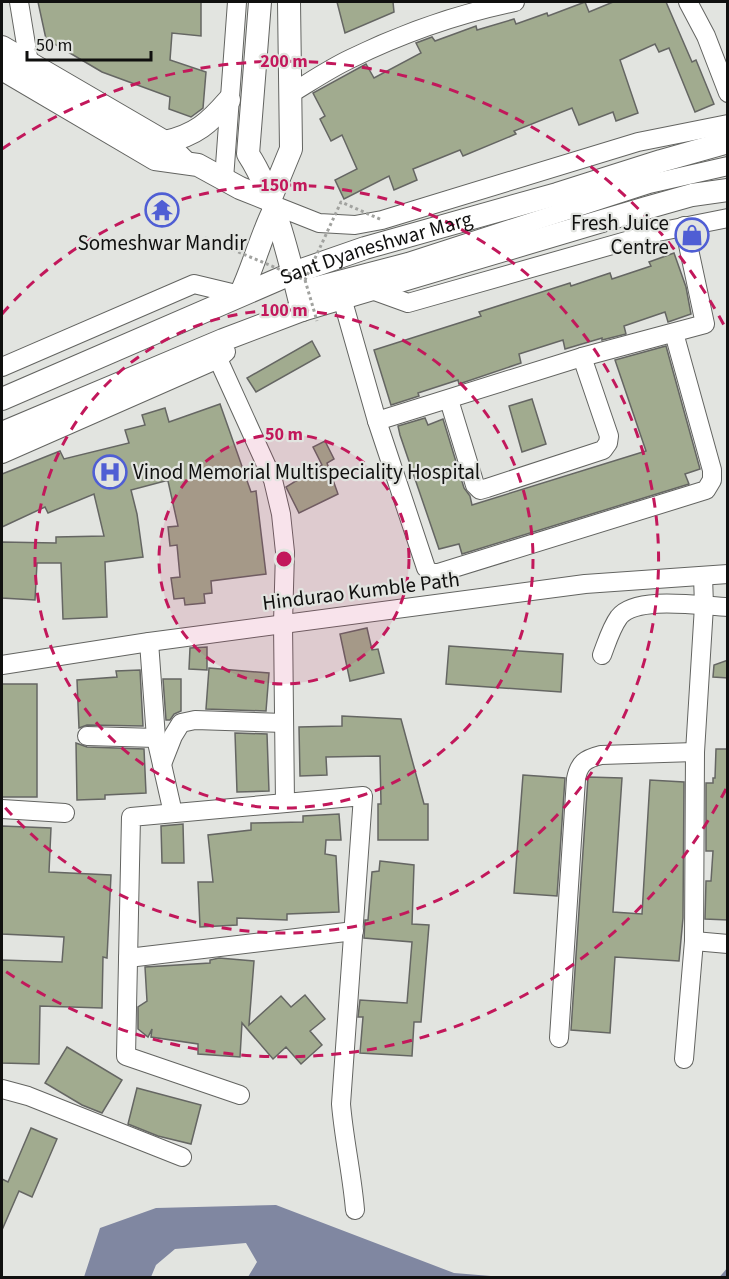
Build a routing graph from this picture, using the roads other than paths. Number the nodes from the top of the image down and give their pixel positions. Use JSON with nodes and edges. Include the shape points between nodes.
{"nodes":[{"id":1,"x":20,"y":2,"type":"edge"},
{"id":2,"x":237,"y":2,"type":"edge"},
{"id":3,"x":260,"y":2,"type":"edge"},
{"id":4,"x":294,"y":2,"type":"edge"},
{"id":5,"x":515,"y":2,"type":"edge"},
{"id":6,"x":688,"y":2,"type":"edge"},
{"id":7,"x":2,"y":47,"type":"edge"},
{"id":8,"x":29,"y":63,"type":"junction"},
{"id":9,"x":2,"y":69,"type":"edge"},
{"id":10,"x":728,"y":93,"type":"edge"},
{"id":11,"x":290,"y":94,"type":"junction"},
{"id":12,"x":229,"y":100,"type":"junction"},
{"id":13,"x":728,"y":124,"type":"edge"},
{"id":14,"x":165,"y":142,"type":"junction"},
{"id":15,"x":728,"y":142,"type":"edge"},
{"id":16,"x":184,"y":162,"type":"junction"},
{"id":17,"x":728,"y":166,"type":"edge"},
{"id":18,"x":224,"y":179,"type":"junction"},
{"id":19,"x":728,"y":190,"type":"edge"},
{"id":20,"x":271,"y":205,"type":"junction"},
{"id":21,"x":728,"y":218,"type":"edge"},
{"id":22,"x":684,"y":226,"type":"junction"},
{"id":23,"x":372,"y":290,"type":"junction"},
{"id":24,"x":240,"y":295,"type":"junction"},
{"id":25,"x":303,"y":295,"type":"junction"},
{"id":26,"x":342,"y":298,"type":"junction"},
{"id":27,"x":252,"y":329,"type":"junction"},
{"id":28,"x":674,"y":333,"type":"junction"},
{"id":29,"x":582,"y":357,"type":"junction"},
{"id":30,"x":218,"y":359,"type":"junction"},
{"id":31,"x":2,"y":367,"type":"edge"},
{"id":32,"x":2,"y":399,"type":"edge"},
{"id":33,"x":449,"y":400,"type":"junction"},
{"id":34,"x":377,"y":421,"type":"junction"},
{"id":35,"x":2,"y":433,"type":"edge"},
{"id":36,"x":2,"y":454,"type":"edge"},
{"id":37,"x":728,"y":574,"type":"edge"},
{"id":38,"x":703,"y":576,"type":"junction"},
{"id":39,"x":704,"y":606,"type":"junction"},
{"id":40,"x":728,"y":607,"type":"edge"},
{"id":41,"x":283,"y":623,"type":"junction"},
{"id":42,"x":149,"y":642,"type":"junction"},
{"id":43,"x":602,"y":655,"type":"dead end"},
{"id":44,"x":2,"y":665,"type":"edge"},
{"id":45,"x":284,"y":723,"type":"junction"},
{"id":46,"x":87,"y":736,"type":"dead end"},
{"id":47,"x":156,"y":738,"type":"junction"},
{"id":48,"x":696,"y":752,"type":"junction"},
{"id":49,"x":162,"y":764,"type":"junction"},
{"id":50,"x":285,"y":803,"type":"junction"},
{"id":51,"x":2,"y":809,"type":"edge"},
{"id":52,"x":65,"y":813,"type":"dead end"},
{"id":53,"x":173,"y":813,"type":"junction"},
{"id":54,"x":354,"y":931,"type":"junction"},
{"id":55,"x":694,"y":941,"type":"junction"},
{"id":56,"x":728,"y":944,"type":"edge"},
{"id":57,"x":128,"y":958,"type":"junction"},
{"id":58,"x":559,"y":1038,"type":"dead end"},
{"id":59,"x":684,"y":1059,"type":"dead end"},
{"id":60,"x":2,"y":1089,"type":"edge"},
{"id":61,"x":240,"y":1095,"type":"dead end"},
{"id":62,"x":182,"y":1157,"type":"dead end"},
{"id":63,"x":355,"y":1210,"type":"dead end"}],
"edges":[{"from":1,"to":8,"type":"street"},
{"from":2,"to":12,"type":"street"},
{"from":3,"to":20,"type":"main road","via":[[248,154],[260,172]]},
{"from":4,"to":11,"type":"main road"},
{"from":5,"to":11,"type":"street","via":[[417,29],[348,59]]},
{"from":6,"to":10,"type":"street"},
{"from":7,"to":8,"type":"main road"},
{"from":8,"to":14,"type":"main road"},
{"from":9,"to":16,"type":"main road","via":[[155,159]]},
{"from":11,"to":20,"type":"main road","via":[[291,149]]},
{"from":12,"to":14,"type":"main road","via":[[209,122],[184,138]]},
{"from":12,"to":18,"type":"street"},
{"from":13,"to":20,"type":"street","via":[[638,142],[355,225],[319,223]]},
{"from":14,"to":16,"type":"main road"},
{"from":15,"to":25,"type":"main road","name":"Sant Dyaneshwar Marg","via":[[365,248]]},
{"from":16,"to":18,"type":"main road"},
{"from":17,"to":25,"type":"street","via":[[649,184]]},
{"from":18,"to":20,"type":"main road"},
{"from":19,"to":23,"type":"main road","name":"Sant Dyaneshwar Marg","via":[[692,195]]},
{"from":20,"to":24,"type":"main road"},
{"from":20,"to":25,"type":"main road"},
{"from":21,"to":22,"type":"street"},
{"from":22,"to":23,"type":"street","via":[[408,303]]},
{"from":22,"to":28,"type":"street","via":[[705,324]]},
{"from":23,"to":26,"type":"main road","name":"Sant Dyaneshwar Marg"},
{"from":24,"to":25,"type":"main road","name":"Sant Dyaneshwar Marg"},
{"from":24,"to":31,"type":"street","via":[[194,284]]},
{"from":24,"to":32,"type":"main road","name":"Sant Dyaneshwar Marg"},
{"from":25,"to":26,"type":"main road","name":"Sant Dyaneshwar Marg"},
{"from":25,"to":27,"type":"main road","name":"Sant Dyaneshwar Marg"},
{"from":26,"to":34,"type":"street"},
{"from":27,"to":30,"type":"street"},
{"from":27,"to":35,"type":"main road","name":"Sant Dyaneshwar Marg"},
{"from":28,"to":29,"type":"street"},
{"from":28,"to":34,"type":"street","via":[[712,470],[706,490],[438,573],[426,568]]},
{"from":29,"to":33,"type":"street"},
{"from":29,"to":33,"type":"street","via":[[608,443],[603,450],[488,489],[480,490],[475,485]]},
{"from":30,"to":36,"type":"street"},
{"from":30,"to":41,"type":"street","via":[[273,480],[285,552]]},
{"from":33,"to":34,"type":"street"},
{"from":37,"to":38,"type":"street","name":"Hindurao Kumble Path"},
{"from":38,"to":39,"type":"street"},
{"from":38,"to":41,"type":"street","name":"Hindurao Kumble Path","via":[[585,584]]},
{"from":39,"to":40,"type":"street"},
{"from":39,"to":43,"type":"street","via":[[635,605],[620,615]]},
{"from":39,"to":48,"type":"street"},
{"from":41,"to":42,"type":"street","name":"Hindurao Kumble Path"},
{"from":41,"to":45,"type":"street"},
{"from":42,"to":44,"type":"street","name":"Hindurao Kumble Path"},
{"from":42,"to":47,"type":"street"},
{"from":45,"to":49,"type":"street","via":[[181,723]]},
{"from":45,"to":50,"type":"street"},
{"from":46,"to":47,"type":"street"},
{"from":47,"to":49,"type":"street"},
{"from":48,"to":55,"type":"street"},
{"from":48,"to":58,"type":"street","via":[[601,755],[588,758],[579,766]]},
{"from":49,"to":53,"type":"street"},
{"from":50,"to":53,"type":"street"},
{"from":50,"to":54,"type":"street","via":[[363,796]]},
{"from":51,"to":52,"type":"street"},
{"from":53,"to":57,"type":"street","via":[[131,817]]},
{"from":54,"to":57,"type":"street"},
{"from":54,"to":63,"type":"street","via":[[341,1104]]},
{"from":55,"to":56,"type":"street"},
{"from":55,"to":59,"type":"street"},
{"from":57,"to":61,"type":"street","via":[[126,1056]]},
{"from":60,"to":62,"type":"street"}]}
